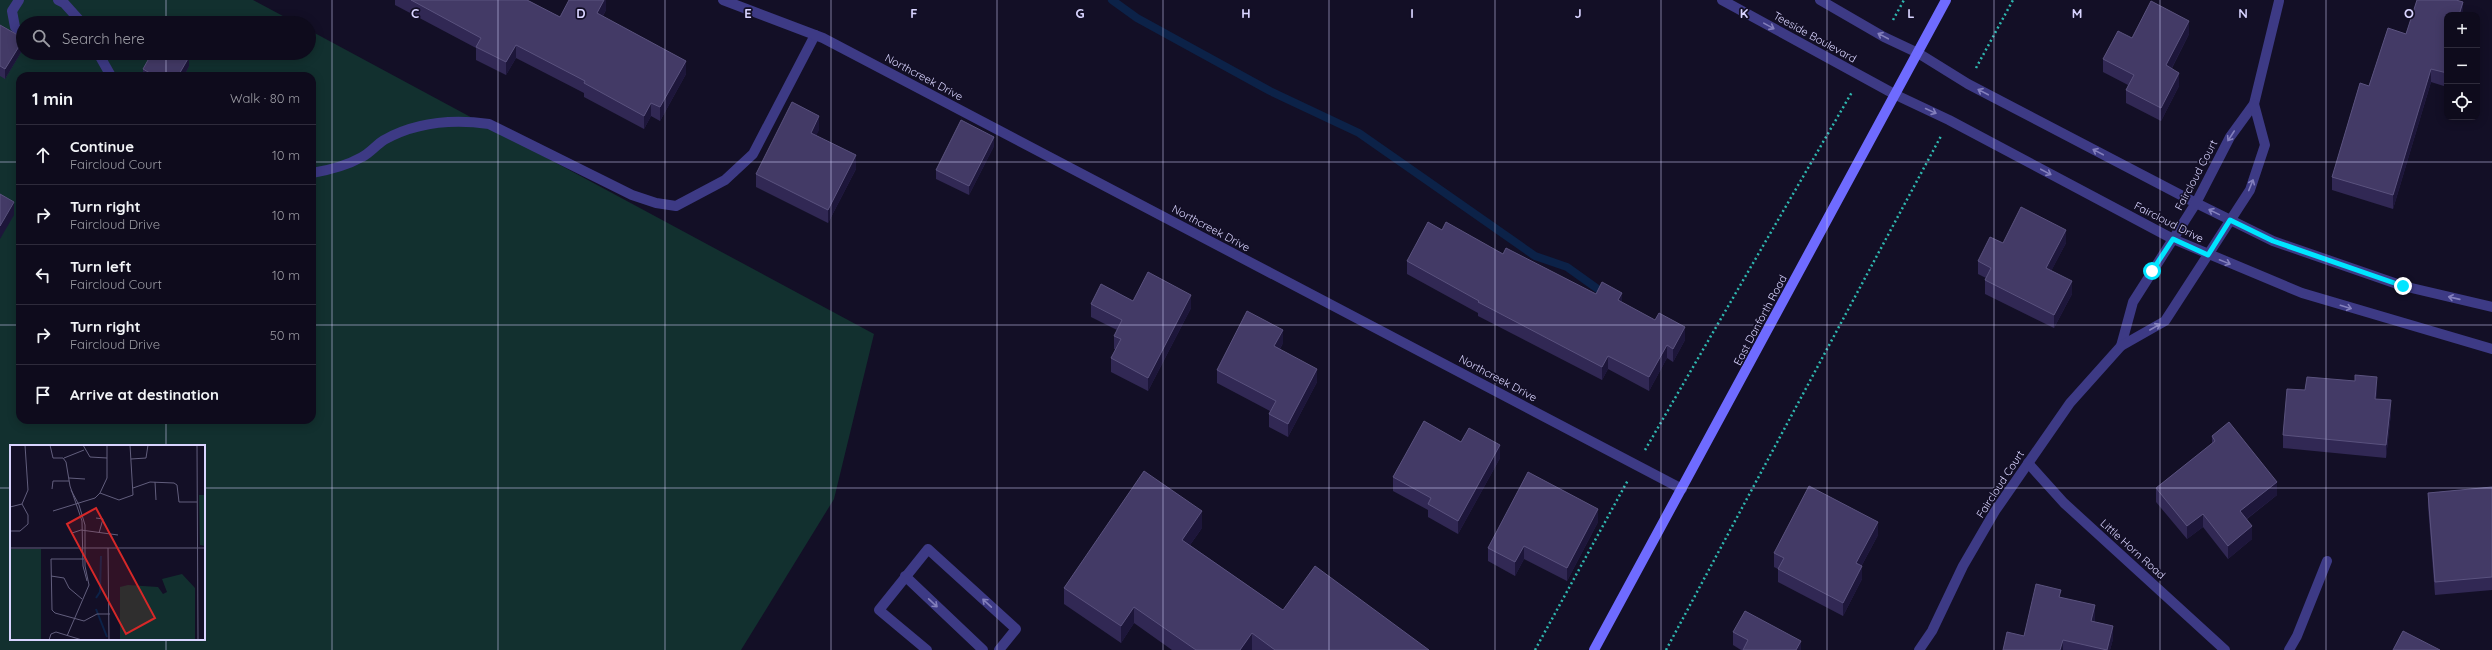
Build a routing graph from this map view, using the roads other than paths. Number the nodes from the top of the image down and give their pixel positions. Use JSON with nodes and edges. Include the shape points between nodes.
{"nodes":[{"id":1,"x":19,"y":0,"type":"edge"},
{"id":2,"x":58,"y":0,"type":"edge"},
{"id":3,"x":723,"y":0,"type":"edge"},
{"id":4,"x":1722,"y":0,"type":"edge"},
{"id":5,"x":1820,"y":0,"type":"edge"},
{"id":6,"x":1946,"y":0,"type":"edge"},
{"id":7,"x":2280,"y":1,"type":"dead end"},
{"id":8,"x":76,"y":16,"type":"edge"},
{"id":9,"x":16,"y":28,"type":"edge"},
{"id":10,"x":815,"y":34,"type":"junction"},
{"id":11,"x":1918,"y":53,"type":"junction"},
{"id":12,"x":101,"y":60,"type":"edge"},
{"id":13,"x":108,"y":72,"type":"edge"},
{"id":14,"x":1896,"y":95,"type":"junction"},
{"id":15,"x":2254,"y":104,"type":"junction"},
{"id":16,"x":316,"y":172,"type":"edge"},
{"id":17,"x":2196,"y":203,"type":"junction"},
{"id":18,"x":2230,"y":220,"type":"junction"},
{"id":19,"x":2173,"y":239,"type":"junction"},
{"id":20,"x":2208,"y":255,"type":"junction"},
{"id":21,"x":2492,"y":307,"type":"edge"},
{"id":22,"x":2122,"y":346,"type":"junction"},
{"id":23,"x":2492,"y":349,"type":"edge"},
{"id":24,"x":2028,"y":463,"type":"junction"},
{"id":25,"x":1682,"y":489,"type":"junction"},
{"id":26,"x":2327,"y":561,"type":"dead end"},
{"id":27,"x":905,"y":576,"type":"junction"},
{"id":28,"x":927,"y":650,"type":"edge"},
{"id":29,"x":983,"y":650,"type":"edge"},
{"id":30,"x":999,"y":650,"type":"edge"},
{"id":31,"x":1594,"y":650,"type":"edge"},
{"id":32,"x":1920,"y":650,"type":"edge"},
{"id":33,"x":2225,"y":650,"type":"edge"},
{"id":34,"x":2289,"y":650,"type":"edge"}],
"edges":[{"from":1,"to":9,"type":"street","via":[[12,11]]},
{"from":2,"to":8,"type":"street"},
{"from":3,"to":10,"type":"street","name":"Northcreek Drive"},
{"from":4,"to":14,"type":"street","name":"Teeside Boulevard","one_way":true},
{"from":11,"to":5,"type":"street","one_way":true,"via":[[1884,37]]},
{"from":6,"to":11,"type":"street","name":"East Danforth Road"},
{"from":7,"to":15,"type":"street","name":"Faircloud Court"},
{"from":10,"to":16,"type":"street","via":[[753,154],[725,180],[676,206],[656,204],[632,195],[489,124],[464,121],[445,121],[406,130],[384,141],[363,157],[337,169]]},
{"from":10,"to":25,"type":"street","name":"Northcreek Drive"},
{"from":11,"to":14,"type":"street","name":"East Danforth Road"},
{"from":17,"to":11,"type":"street","one_way":true,"via":[[1968,84]]},
{"from":12,"to":13,"type":"street"},
{"from":14,"to":19,"type":"street","name":"Faircloud Drive","one_way":true,"via":[[1949,120]]},
{"from":14,"to":25,"type":"street","name":"East Danforth Road"},
{"from":15,"to":17,"type":"street","name":"Faircloud Court","one_way":true,"via":[[2230,137]]},
{"from":18,"to":15,"type":"street","name":"Faircloud Court","one_way":true,"via":[[2250,190],[2265,145]]},
{"from":18,"to":17,"type":"street","one_way":true},
{"from":17,"to":19,"type":"street","name":"Faircloud Court"},
{"from":18,"to":20,"type":"street","name":"Faircloud Court"},
{"from":21,"to":18,"type":"street","one_way":true,"via":[[2403,286],[2273,241]]},
{"from":19,"to":20,"type":"street","name":"Faircloud Drive"},
{"from":19,"to":22,"type":"street","name":"Faircloud Court","via":[[2133,302]]},
{"from":22,"to":20,"type":"street","name":"Faircloud Court","one_way":true,"via":[[2165,321]]},
{"from":20,"to":23,"type":"street","name":"Faircloud Drive","one_way":true,"via":[[2302,293]]},
{"from":22,"to":24,"type":"street","name":"Faircloud Court","via":[[2070,403]]},
{"from":24,"to":32,"type":"street","name":"Faircloud Court","via":[[1963,566],[1932,632]]},
{"from":24,"to":33,"type":"street","name":"Little Horn Road","via":[[2064,503]]},
{"from":25,"to":31,"type":"street","name":"East Danforth Road"},
{"from":26,"to":34,"type":"street"},
{"from":27,"to":28,"type":"street","via":[[879,610]]},
{"from":27,"to":29,"type":"street","one_way":true},
{"from":30,"to":27,"type":"street","one_way":true,"via":[[1016,629],[928,548]]}]}
